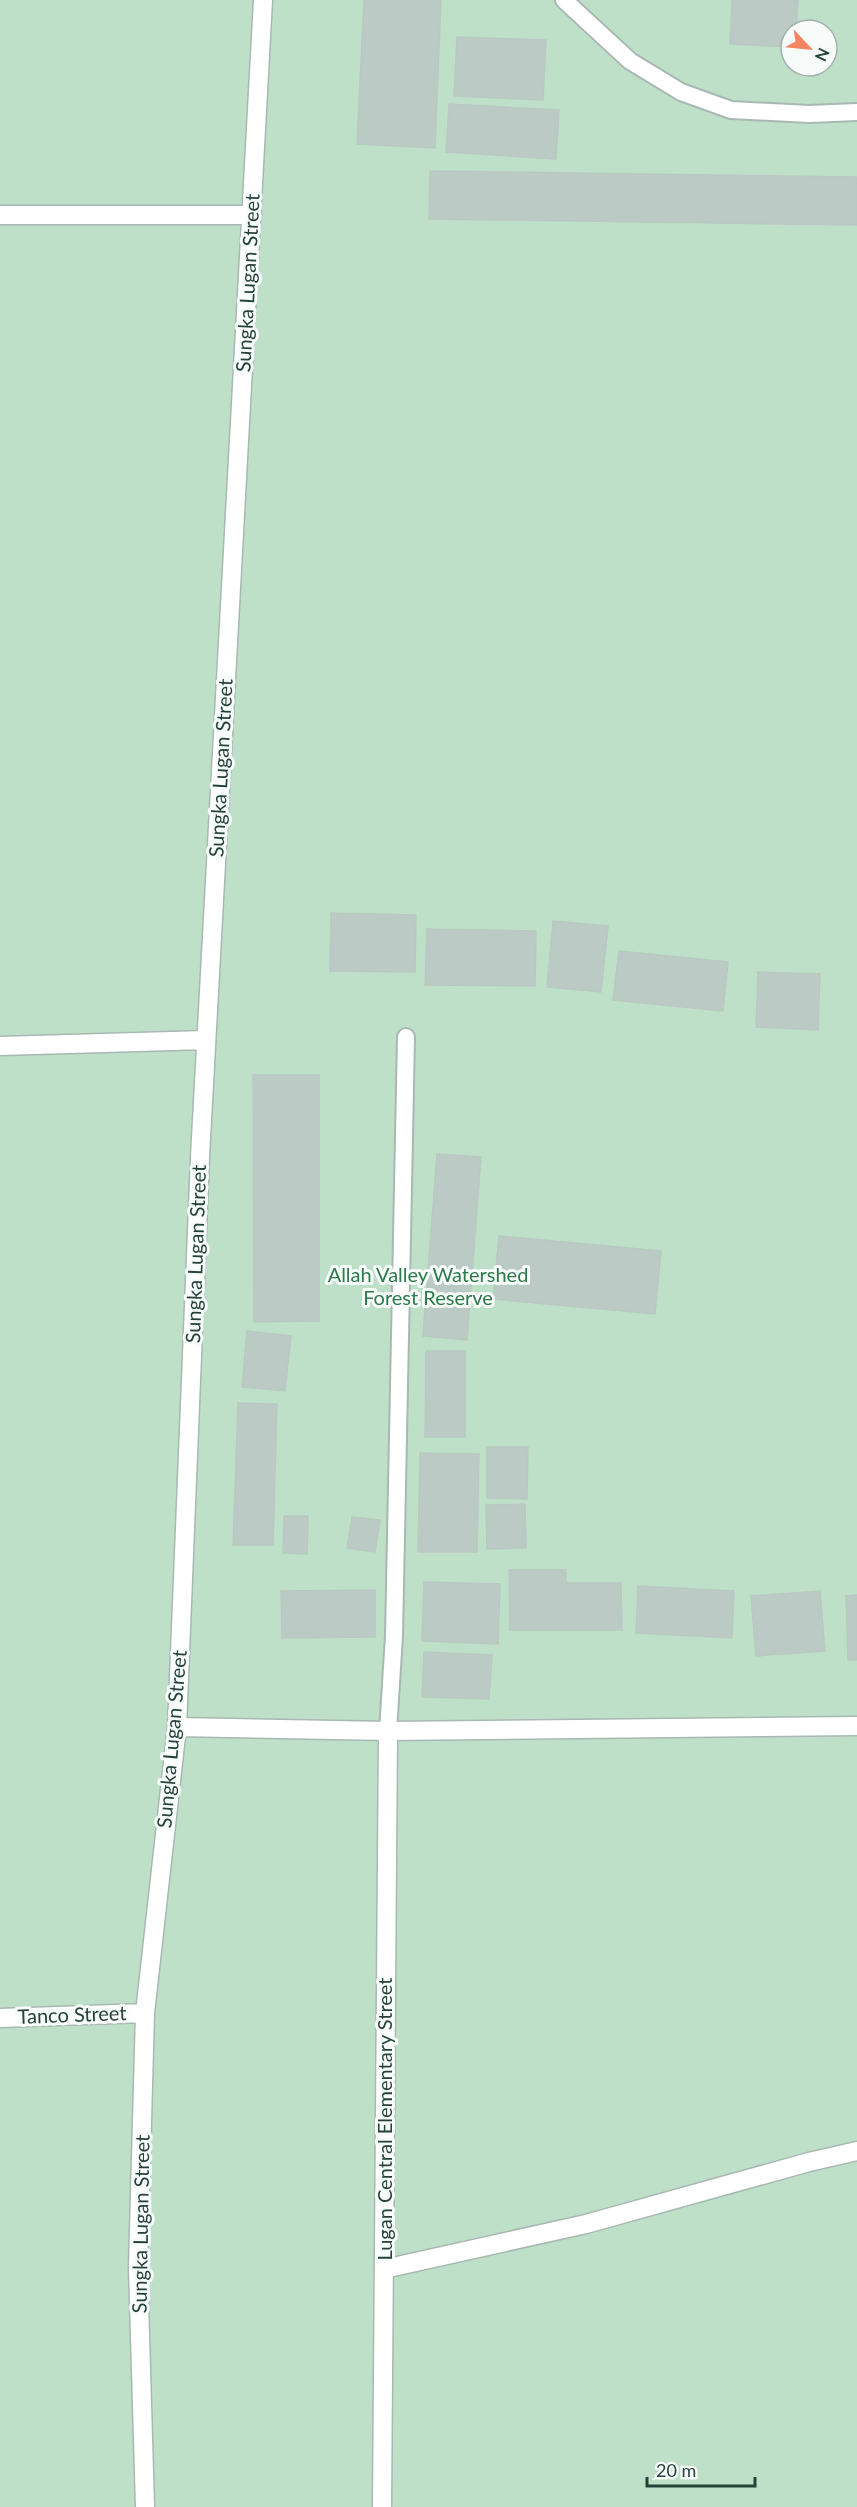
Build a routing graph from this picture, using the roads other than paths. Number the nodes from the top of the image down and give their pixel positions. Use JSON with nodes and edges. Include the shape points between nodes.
{"nodes":[{"id":1,"x":263,"y":0,"type":"edge"},
{"id":2,"x":564,"y":0,"type":"edge"},
{"id":3,"x":857,"y":112,"type":"edge"},
{"id":4,"x":0,"y":215,"type":"edge"},
{"id":5,"x":252,"y":215,"type":"junction"},
{"id":6,"x":406,"y":1037,"type":"dead end"},
{"id":7,"x":206,"y":1040,"type":"junction"},
{"id":8,"x":0,"y":1046,"type":"edge"},
{"id":9,"x":857,"y":1726,"type":"edge"},
{"id":10,"x":177,"y":1727,"type":"junction"},
{"id":11,"x":388,"y":1731,"type":"junction"},
{"id":12,"x":145,"y":2013,"type":"junction"},
{"id":13,"x":0,"y":2018,"type":"edge"},
{"id":14,"x":857,"y":2151,"type":"edge"},
{"id":15,"x":384,"y":2269,"type":"junction"},
{"id":16,"x":145,"y":2507,"type":"edge"},
{"id":17,"x":382,"y":2507,"type":"edge"}],
"edges":[{"from":1,"to":5,"type":"street","name":"Sungka Lugan Street"},
{"from":2,"to":3,"type":"lane","via":[[630,61],[681,92],[731,110]]},
{"from":4,"to":5,"type":"street"},
{"from":5,"to":7,"type":"street","name":"Sungka Lugan Street"},
{"from":6,"to":11,"type":"lane","via":[[394,1636]]},
{"from":7,"to":8,"type":"street"},
{"from":7,"to":10,"type":"street","name":"Sungka Lugan Street"},
{"from":9,"to":11,"type":"street"},
{"from":10,"to":11,"type":"street"},
{"from":10,"to":12,"type":"street","name":"Sungka Lugan Street"},
{"from":11,"to":15,"type":"street","name":"Lugan Central Elementary Street"},
{"from":12,"to":13,"type":"street","name":"Tanco Street"},
{"from":12,"to":16,"type":"street","name":"Sungka Lugan Street","via":[[138,2267]]},
{"from":14,"to":15,"type":"street","via":[[586,2224]]},
{"from":15,"to":17,"type":"street","name":"Lugan Central Elementary Street"}]}
